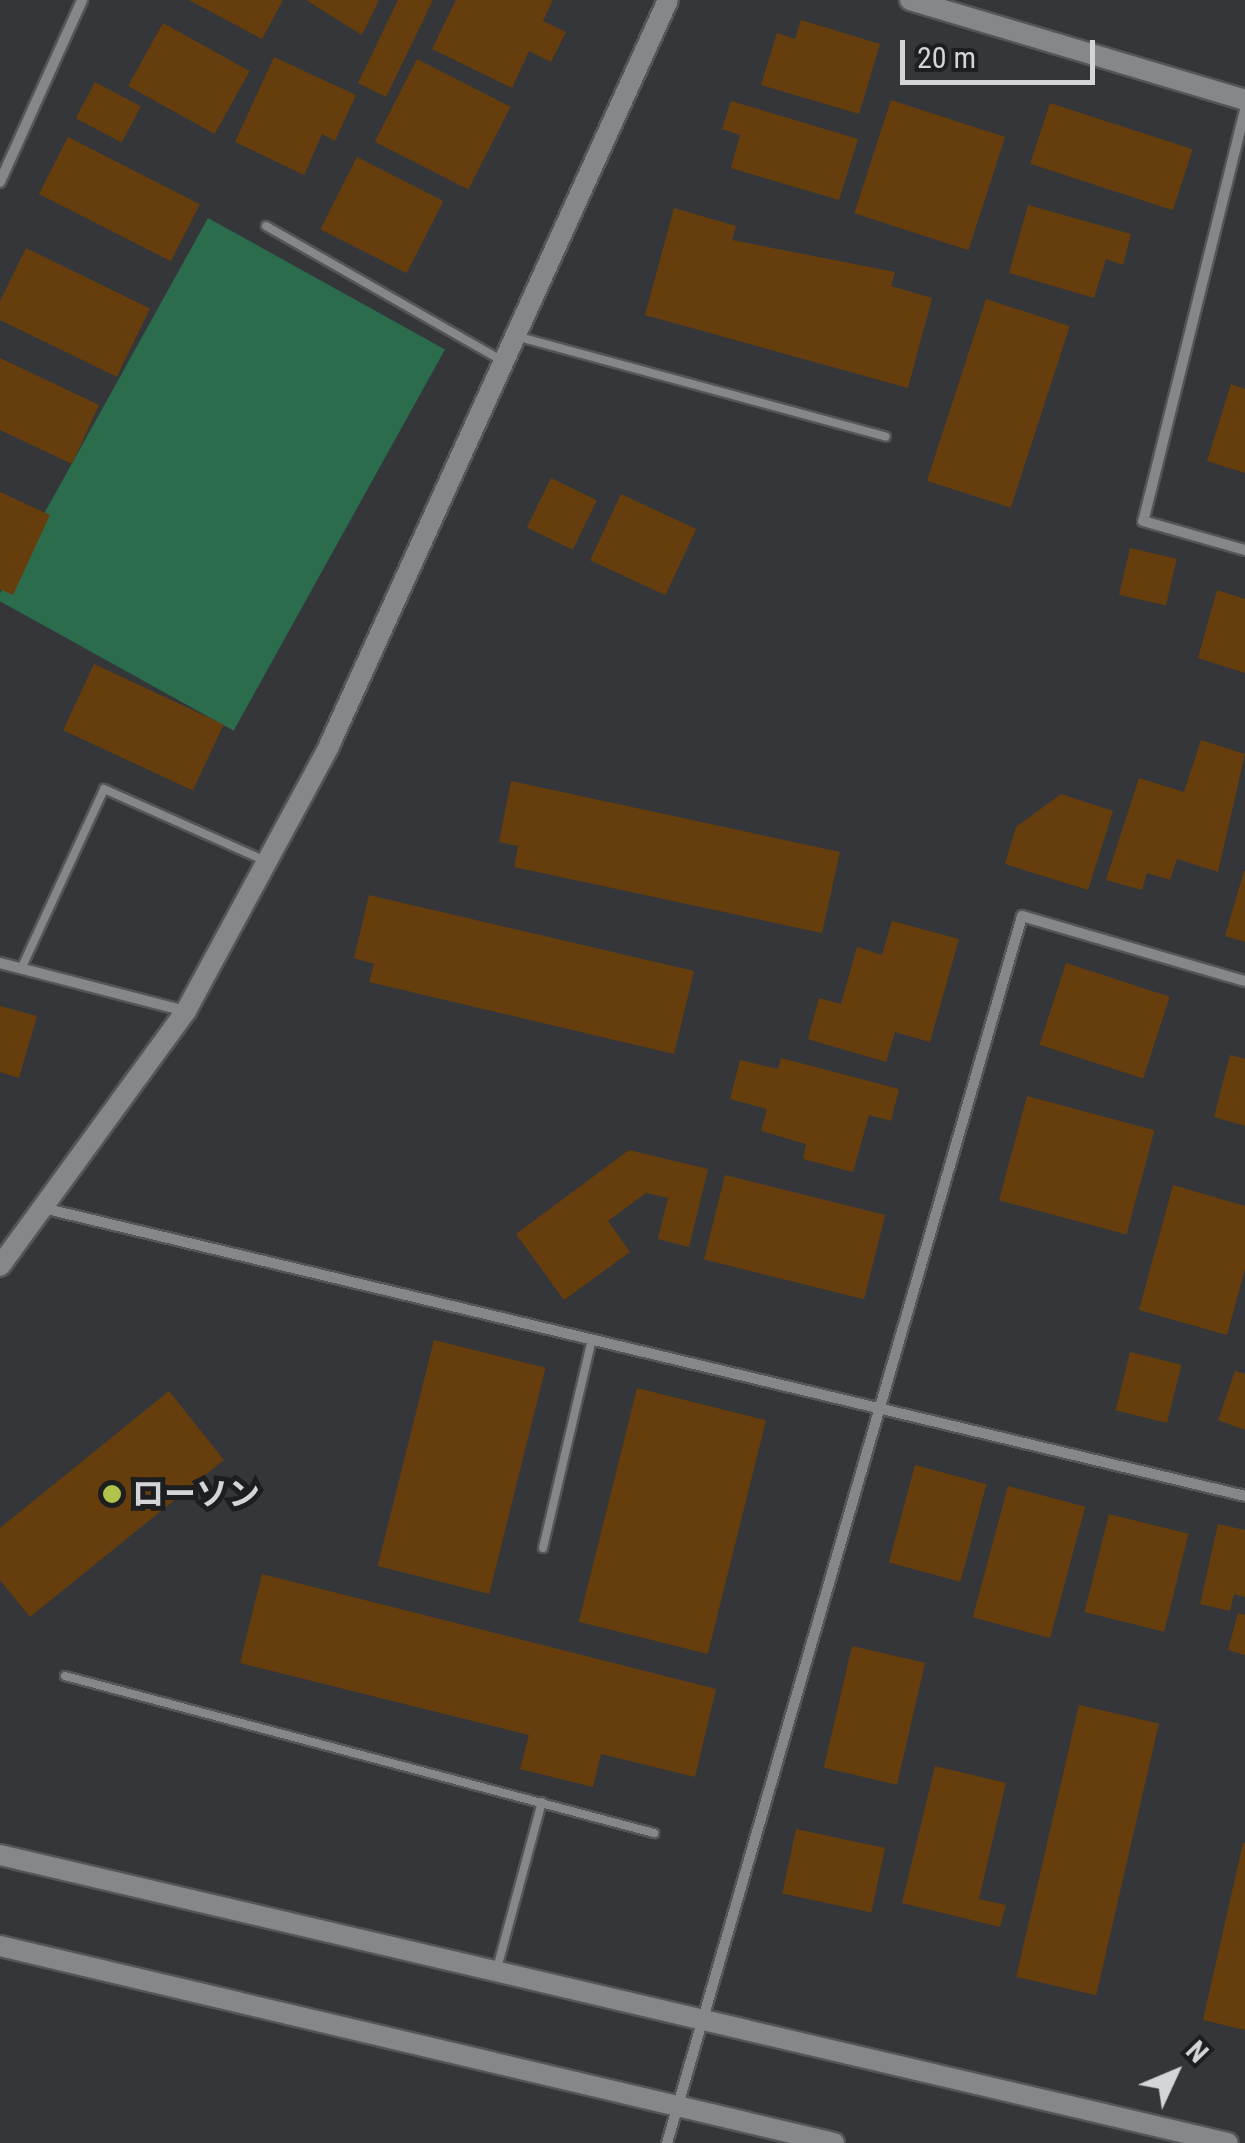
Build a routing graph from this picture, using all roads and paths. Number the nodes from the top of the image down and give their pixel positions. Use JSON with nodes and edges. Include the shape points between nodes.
{"nodes":[{"id":1,"x":82,"y":0,"type":"edge"},
{"id":2,"x":668,"y":0,"type":"edge"},
{"id":3,"x":910,"y":0,"type":"edge"},
{"id":4,"x":1245,"y":100,"type":"edge"},
{"id":5,"x":1245,"y":110,"type":"edge"},
{"id":6,"x":0,"y":182,"type":"edge"},
{"id":7,"x":266,"y":226,"type":"dead end"},
{"id":8,"x":515,"y":336,"type":"junction"},
{"id":9,"x":504,"y":362,"type":"junction"},
{"id":10,"x":886,"y":437,"type":"dead end"},
{"id":11,"x":1245,"y":550,"type":"edge"},
{"id":12,"x":267,"y":861,"type":"junction"},
{"id":13,"x":0,"y":964,"type":"edge"},
{"id":14,"x":21,"y":969,"type":"junction"},
{"id":15,"x":1245,"y":981,"type":"edge"},
{"id":16,"x":186,"y":1011,"type":"junction"},
{"id":17,"x":47,"y":1210,"type":"junction"},
{"id":18,"x":0,"y":1266,"type":"edge"},
{"id":19,"x":592,"y":1339,"type":"junction"},
{"id":20,"x":880,"y":1409,"type":"junction"},
{"id":21,"x":1245,"y":1496,"type":"edge"},
{"id":22,"x":543,"y":1548,"type":"dead end"},
{"id":23,"x":65,"y":1676,"type":"dead end"},
{"id":24,"x":542,"y":1802,"type":"junction"},
{"id":25,"x":654,"y":1832,"type":"dead end"},
{"id":26,"x":0,"y":1855,"type":"edge"},
{"id":27,"x":0,"y":1946,"type":"edge"},
{"id":28,"x":495,"y":1975,"type":"junction"},
{"id":29,"x":703,"y":2021,"type":"junction"},
{"id":30,"x":679,"y":2108,"type":"junction"},
{"id":31,"x":667,"y":2143,"type":"edge"},
{"id":32,"x":834,"y":2143,"type":"edge"},
{"id":33,"x":1228,"y":2143,"type":"edge"}],
"edges":[{"from":1,"to":6,"type":"street"},
{"from":2,"to":8,"type":"street"},
{"from":3,"to":4,"type":"street"},
{"from":5,"to":11,"type":"street","via":[[1143,520]]},
{"from":7,"to":9,"type":"lane"},
{"from":8,"to":9,"type":"street"},
{"from":8,"to":10,"type":"lane"},
{"from":9,"to":12,"type":"street"},
{"from":12,"to":14,"type":"lane","via":[[104,789]]},
{"from":12,"to":16,"type":"street"},
{"from":13,"to":14,"type":"street"},
{"from":14,"to":16,"type":"street"},
{"from":15,"to":20,"type":"street","via":[[1022,916]]},
{"from":16,"to":17,"type":"street"},
{"from":17,"to":18,"type":"street"},
{"from":17,"to":19,"type":"street"},
{"from":19,"to":20,"type":"street"},
{"from":19,"to":22,"type":"lane"},
{"from":20,"to":21,"type":"street"},
{"from":20,"to":29,"type":"street"},
{"from":23,"to":24,"type":"lane"},
{"from":24,"to":25,"type":"lane"},
{"from":24,"to":28,"type":"lane"},
{"from":26,"to":28,"type":"street"},
{"from":27,"to":30,"type":"street"},
{"from":28,"to":29,"type":"street"},
{"from":29,"to":30,"type":"street"},
{"from":29,"to":33,"type":"street"},
{"from":30,"to":31,"type":"street"},
{"from":30,"to":32,"type":"street"}]}
